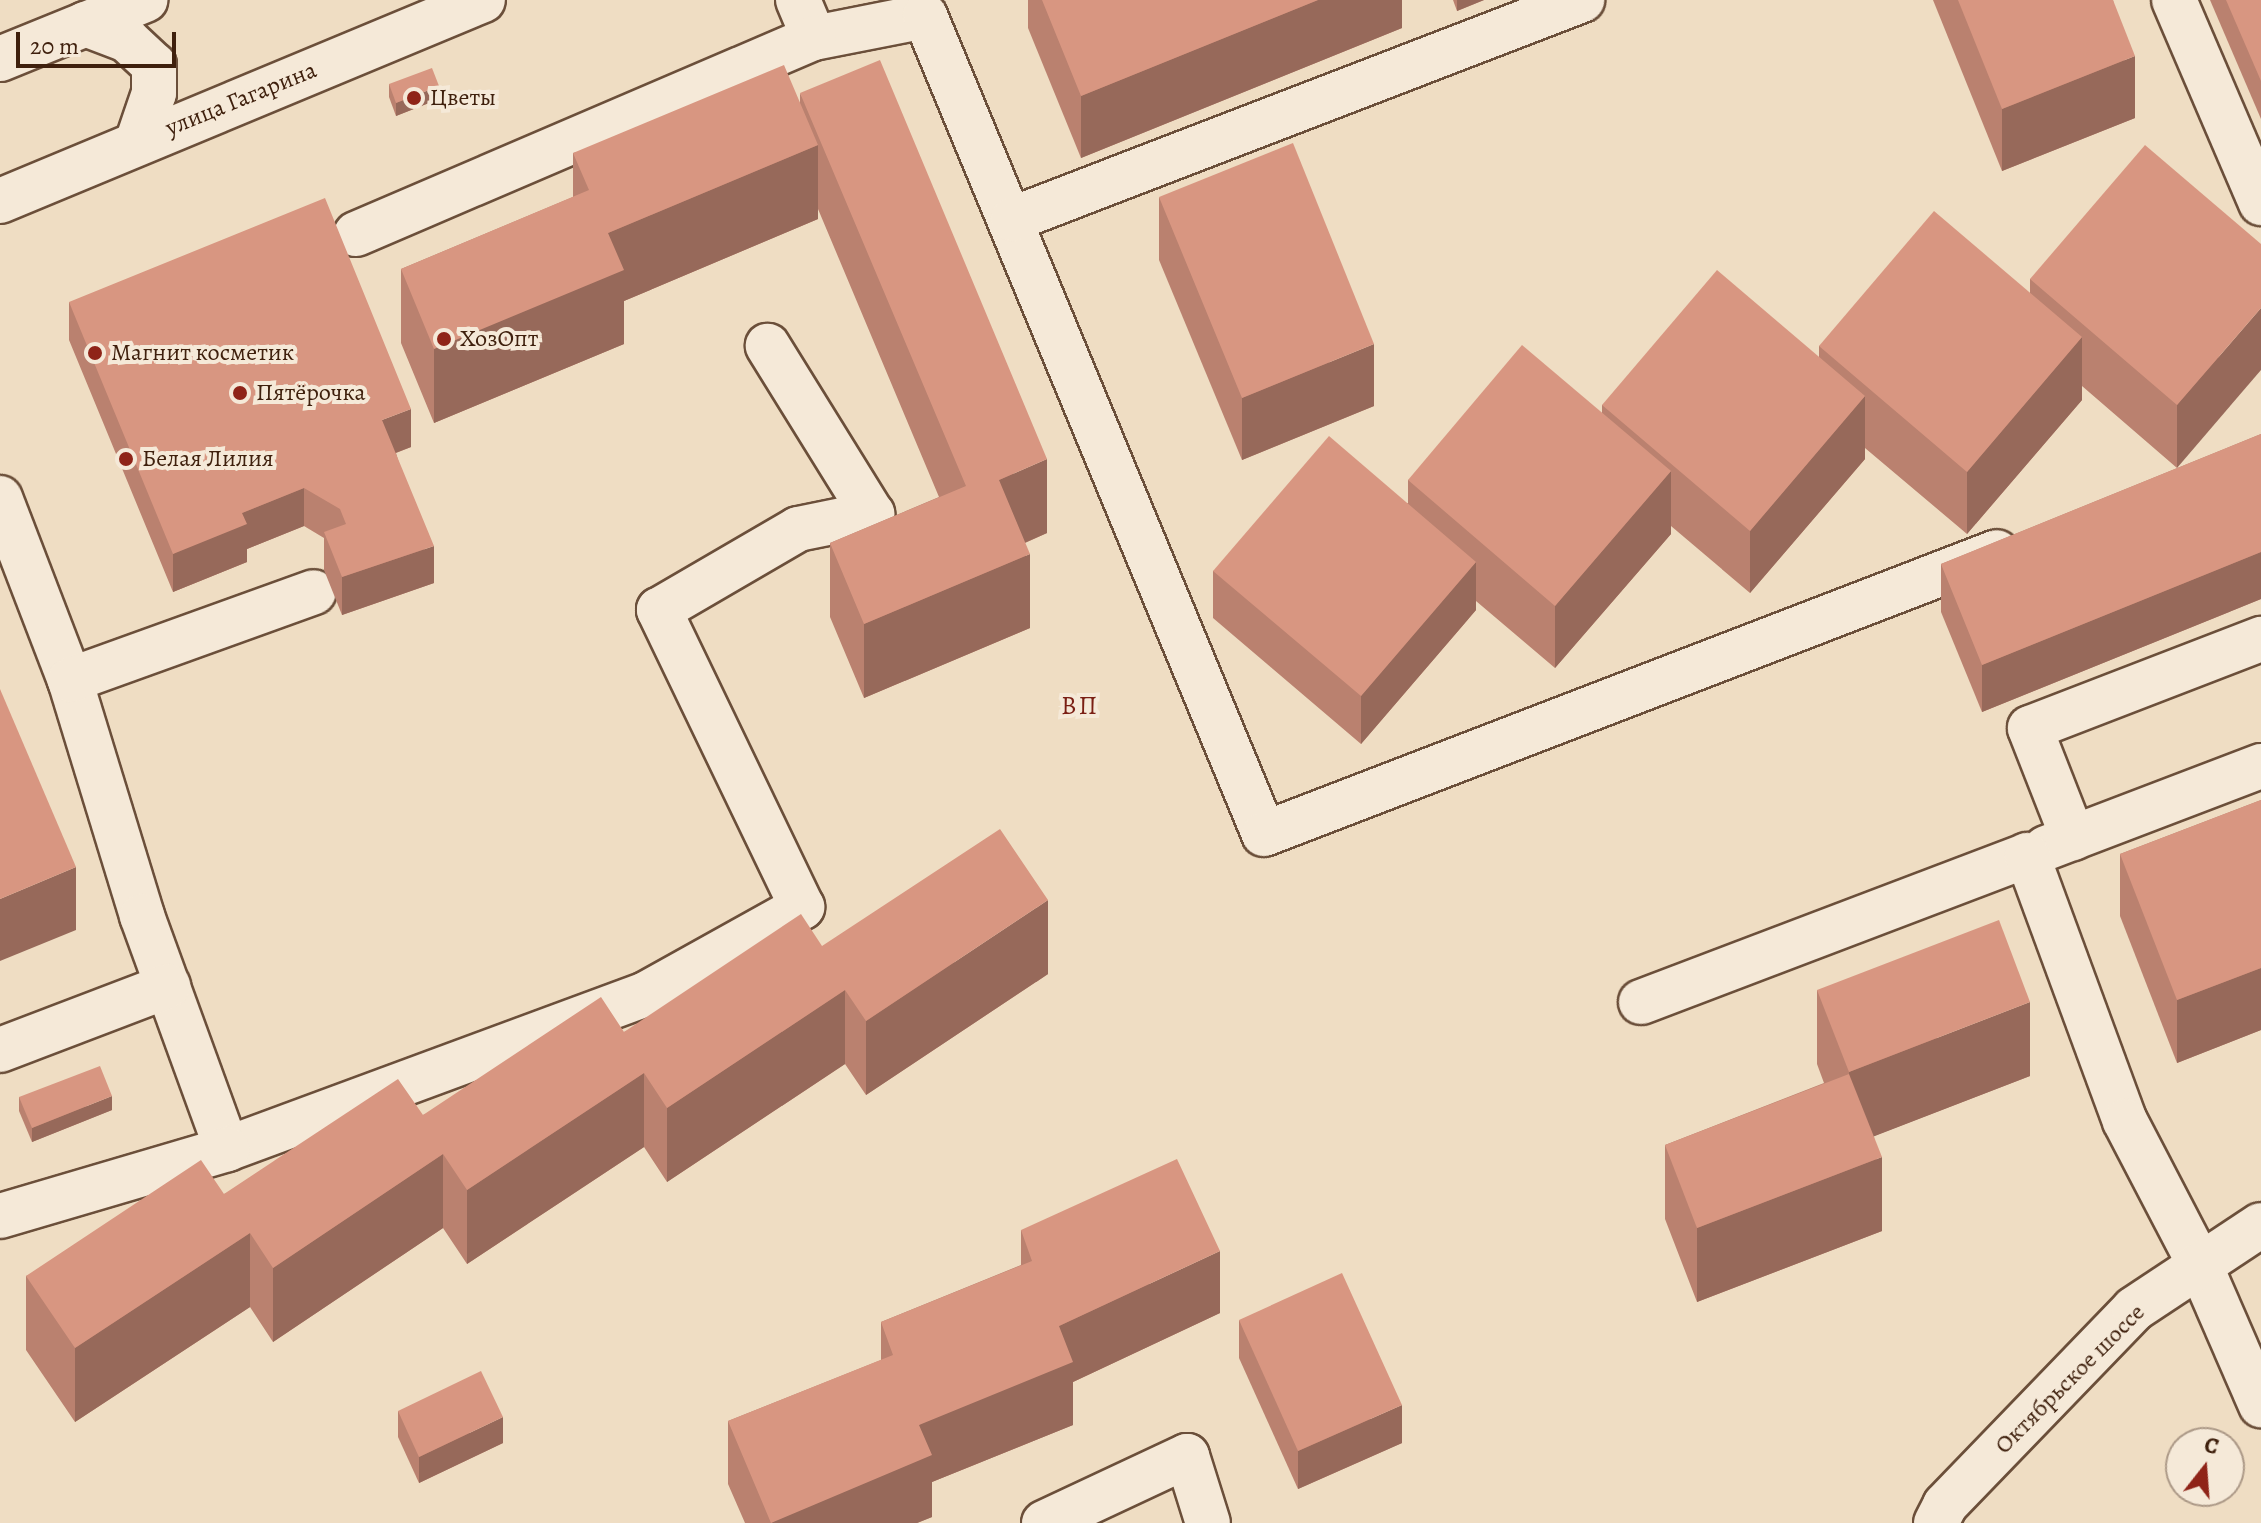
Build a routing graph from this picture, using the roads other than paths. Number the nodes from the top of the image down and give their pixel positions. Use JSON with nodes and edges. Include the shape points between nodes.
{"nodes":[{"id":1,"x":145,"y":0,"type":"edge"},
{"id":2,"x":483,"y":0,"type":"edge"},
{"id":3,"x":1582,"y":0,"type":"edge"},
{"id":4,"x":2174,"y":0,"type":"edge"},
{"id":5,"x":806,"y":19,"type":"edge"},
{"id":6,"x":85,"y":24,"type":"junction"},
{"id":7,"x":0,"y":59,"type":"edge"},
{"id":8,"x":138,"y":140,"type":"junction"},
{"id":9,"x":0,"y":201,"type":"edge"},
{"id":10,"x":2261,"y":203,"type":"edge"},
{"id":11,"x":1013,"y":219,"type":"junction"},
{"id":12,"x":356,"y":234,"type":"dead end"},
{"id":13,"x":768,"y":346,"type":"dead end"},
{"id":14,"x":0,"y":498,"type":"edge"},
{"id":15,"x":2038,"y":536,"type":"edge"},
{"id":16,"x":314,"y":592,"type":"dead end"},
{"id":17,"x":2261,"y":639,"type":"edge"},
{"id":18,"x":70,"y":680,"type":"junction"},
{"id":19,"x":2261,"y":766,"type":"edge"},
{"id":20,"x":2073,"y":838,"type":"junction"},
{"id":21,"x":2027,"y":855,"type":"junction"},
{"id":22,"x":168,"y":986,"type":"junction"},
{"id":23,"x":1641,"y":1002,"type":"dead end"},
{"id":24,"x":0,"y":1050,"type":"edge"},
{"id":25,"x":227,"y":1149,"type":"junction"},
{"id":26,"x":0,"y":1216,"type":"edge"},
{"id":27,"x":2261,"y":1225,"type":"edge"},
{"id":28,"x":2200,"y":1265,"type":"junction"},
{"id":29,"x":2261,"y":1405,"type":"edge"},
{"id":30,"x":1044,"y":1523,"type":"edge"},
{"id":31,"x":1208,"y":1523,"type":"edge"},
{"id":32,"x":1936,"y":1523,"type":"edge"}],
"edges":[{"from":1,"to":6,"type":"street"},
{"from":2,"to":8,"type":"street","name":"улица Гагарина"},
{"from":3,"to":11,"type":"street"},
{"from":4,"to":10,"type":"street"},
{"from":5,"to":11,"type":"street","via":[[925,16]]},
{"from":5,"to":12,"type":"street"},
{"from":6,"to":7,"type":"street"},
{"from":6,"to":8,"type":"street","via":[[127,40],[154,65],[154,93]]},
{"from":8,"to":9,"type":"street","name":"улица Гагарина"},
{"from":11,"to":15,"type":"street","via":[[1264,834]]},
{"from":13,"to":25,"type":"street","via":[[872,514],[798,529],[659,610],[802,907],[646,994]]},
{"from":14,"to":18,"type":"street"},
{"from":16,"to":18,"type":"street"},
{"from":17,"to":20,"type":"street","via":[[2030,728]]},
{"from":18,"to":22,"type":"street"},
{"from":19,"to":20,"type":"street"},
{"from":20,"to":21,"type":"street"},
{"from":21,"to":23,"type":"street"},
{"from":21,"to":28,"type":"street","via":[[2125,1121]]},
{"from":22,"to":24,"type":"street"},
{"from":22,"to":25,"type":"street"},
{"from":25,"to":26,"type":"street"},
{"from":27,"to":28,"type":"street","name":"Октябрьское шоссе"},
{"from":28,"to":29,"type":"street"},
{"from":28,"to":32,"type":"street","name":"Октябрьское шоссе","via":[[2134,1309],[1945,1505]]},
{"from":30,"to":31,"type":"street","via":[[1187,1456]]}]}
